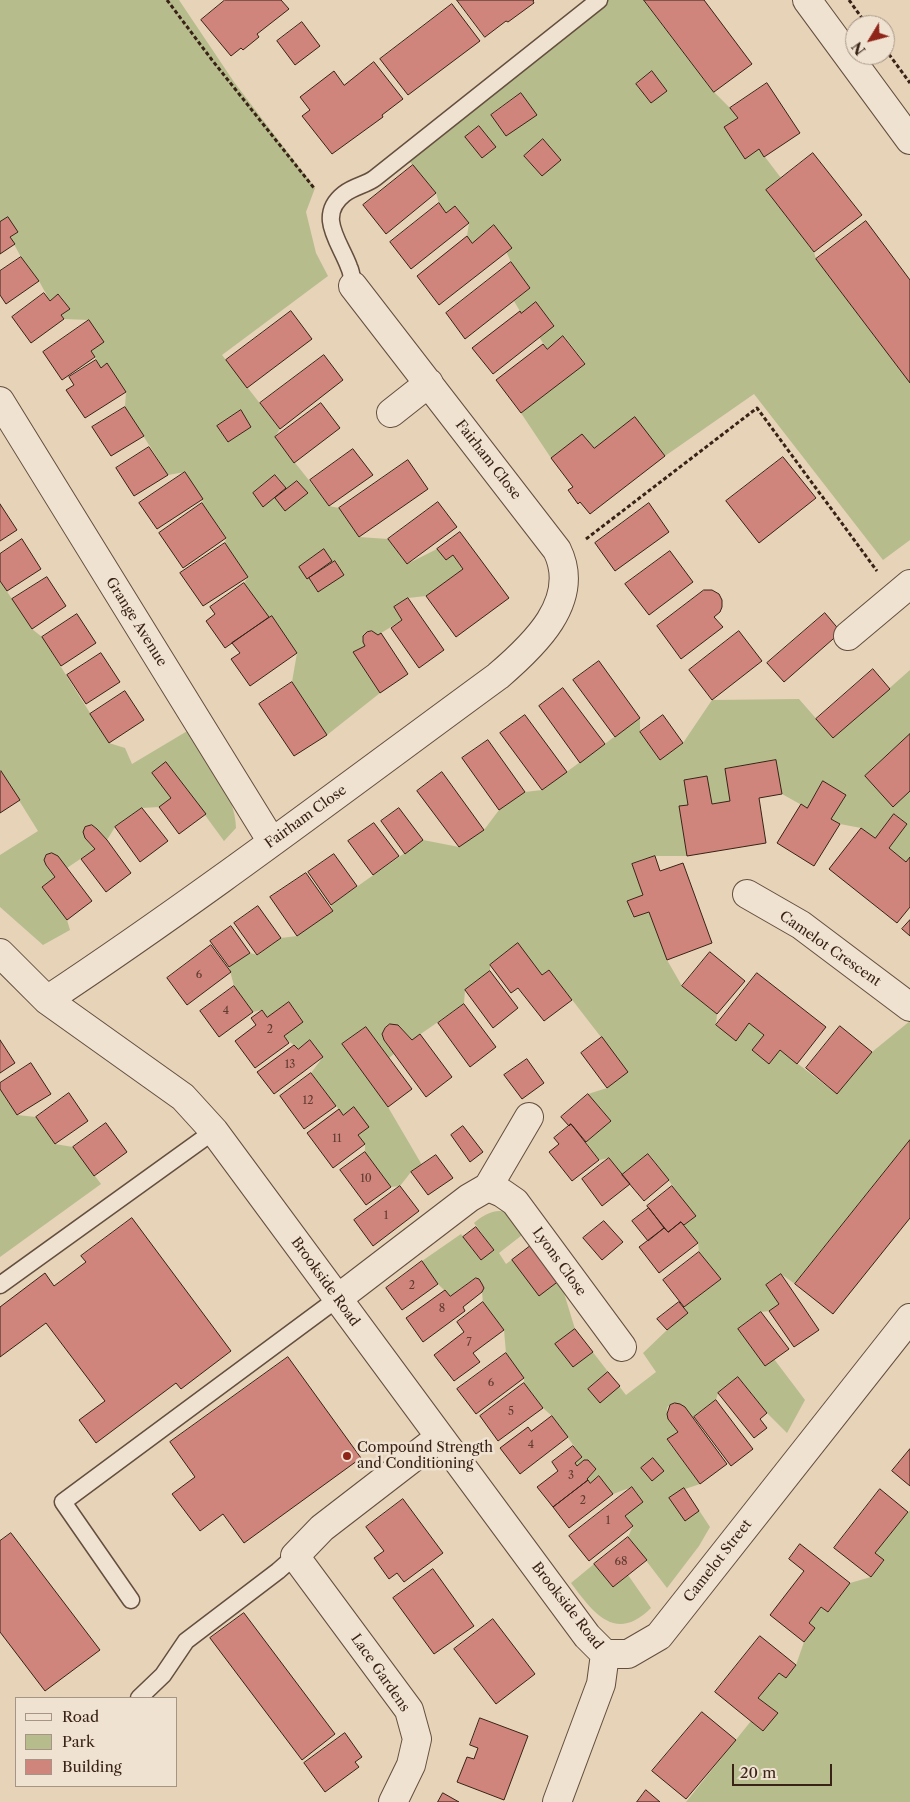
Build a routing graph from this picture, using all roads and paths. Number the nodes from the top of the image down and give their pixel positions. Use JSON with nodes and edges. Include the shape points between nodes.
{"nodes":[{"id":1,"x":167,"y":0,"type":"edge"},
{"id":2,"x":599,"y":0,"type":"edge"},
{"id":3,"x":807,"y":0,"type":"edge"},
{"id":4,"x":849,"y":0,"type":"edge"},
{"id":5,"x":860,"y":15,"type":"edge"},
{"id":6,"x":895,"y":63,"type":"edge"},
{"id":7,"x":910,"y":83,"type":"edge"},
{"id":8,"x":910,"y":140,"type":"edge"},
{"id":9,"x":332,"y":210,"type":"junction"},
{"id":10,"x":353,"y":286,"type":"joint"},
{"id":11,"x":429,"y":383,"type":"junction"},
{"id":12,"x":0,"y":401,"type":"edge"},
{"id":13,"x":391,"y":413,"type":"dead end"},
{"id":14,"x":561,"y":558,"type":"junction"},
{"id":15,"x":903,"y":590,"type":"edge"},
{"id":16,"x":848,"y":636,"type":"dead end"},
{"id":17,"x":272,"y":842,"type":"junction"},
{"id":18,"x":747,"y":894,"type":"dead end"},
{"id":19,"x":0,"y":953,"type":"edge"},
{"id":20,"x":47,"y":1000,"type":"junction"},
{"id":21,"x":910,"y":1006,"type":"edge"},
{"id":22,"x":529,"y":1117,"type":"dead end"},
{"id":23,"x":214,"y":1131,"type":"junction"},
{"id":24,"x":488,"y":1187,"type":"junction"},
{"id":25,"x":0,"y":1285,"type":"edge"},
{"id":26,"x":337,"y":1299,"type":"junction"},
{"id":27,"x":910,"y":1318,"type":"edge"},
{"id":28,"x":622,"y":1347,"type":"dead end"},
{"id":29,"x":440,"y":1437,"type":"junction"},
{"id":30,"x":295,"y":1556,"type":"junction"},
{"id":31,"x":131,"y":1600,"type":"dead end"},
{"id":32,"x":605,"y":1654,"type":"junction"},
{"id":33,"x":140,"y":1697,"type":"edge"},
{"id":34,"x":393,"y":1802,"type":"edge"},
{"id":35,"x":556,"y":1802,"type":"edge"}],
"edges":[{"from":1,"to":9,"type":"path"},
{"from":2,"to":9,"type":"lane","via":[[376,178],[342,195]]},
{"from":3,"to":8,"type":"street"},
{"from":4,"to":5,"type":"path"},
{"from":6,"to":7,"type":"path"},
{"from":9,"to":10,"type":"lane","via":[[331,223],[350,268]]},
{"from":10,"to":11,"type":"street","name":"Fairham Close"},
{"from":11,"to":13,"type":"street"},
{"from":11,"to":14,"type":"street","name":"Fairham Close","via":[[550,539]]},
{"from":12,"to":17,"type":"street","name":"Grange Avenue"},
{"from":14,"to":15,"type":"path","via":[[757,408]]},
{"from":14,"to":17,"type":"street","name":"Fairham Close","via":[[564,570],[558,628]]},
{"from":15,"to":16,"type":"street"},
{"from":17,"to":20,"type":"street","name":"Fairham Close"},
{"from":18,"to":21,"type":"street","name":"Camelot Crescent","via":[[801,925]]},
{"from":19,"to":20,"type":"street","name":"Brookside Road"},
{"from":20,"to":23,"type":"street","name":"Brookside Road","via":[[183,1097]]},
{"from":22,"to":24,"type":"street"},
{"from":23,"to":25,"type":"lane"},
{"from":23,"to":26,"type":"street","name":"Brookside Road"},
{"from":24,"to":26,"type":"street"},
{"from":24,"to":28,"type":"street","name":"Lyons Close","via":[[515,1202]]},
{"from":26,"to":29,"type":"street","name":"Brookside Road"},
{"from":26,"to":31,"type":"lane","via":[[63,1502]]},
{"from":27,"to":32,"type":"street","name":"Camelot Street","via":[[658,1636],[628,1654]]},
{"from":29,"to":30,"type":"street","via":[[322,1528]]},
{"from":29,"to":32,"type":"street","name":"Brookside Road","via":[[587,1636]]},
{"from":30,"to":33,"type":"lane","via":[[186,1641],[162,1675]]},
{"from":30,"to":34,"type":"street","name":"Lace Gardens","via":[[409,1710],[417,1738],[412,1765]]},
{"from":32,"to":35,"type":"street","via":[[602,1684]]}]}
